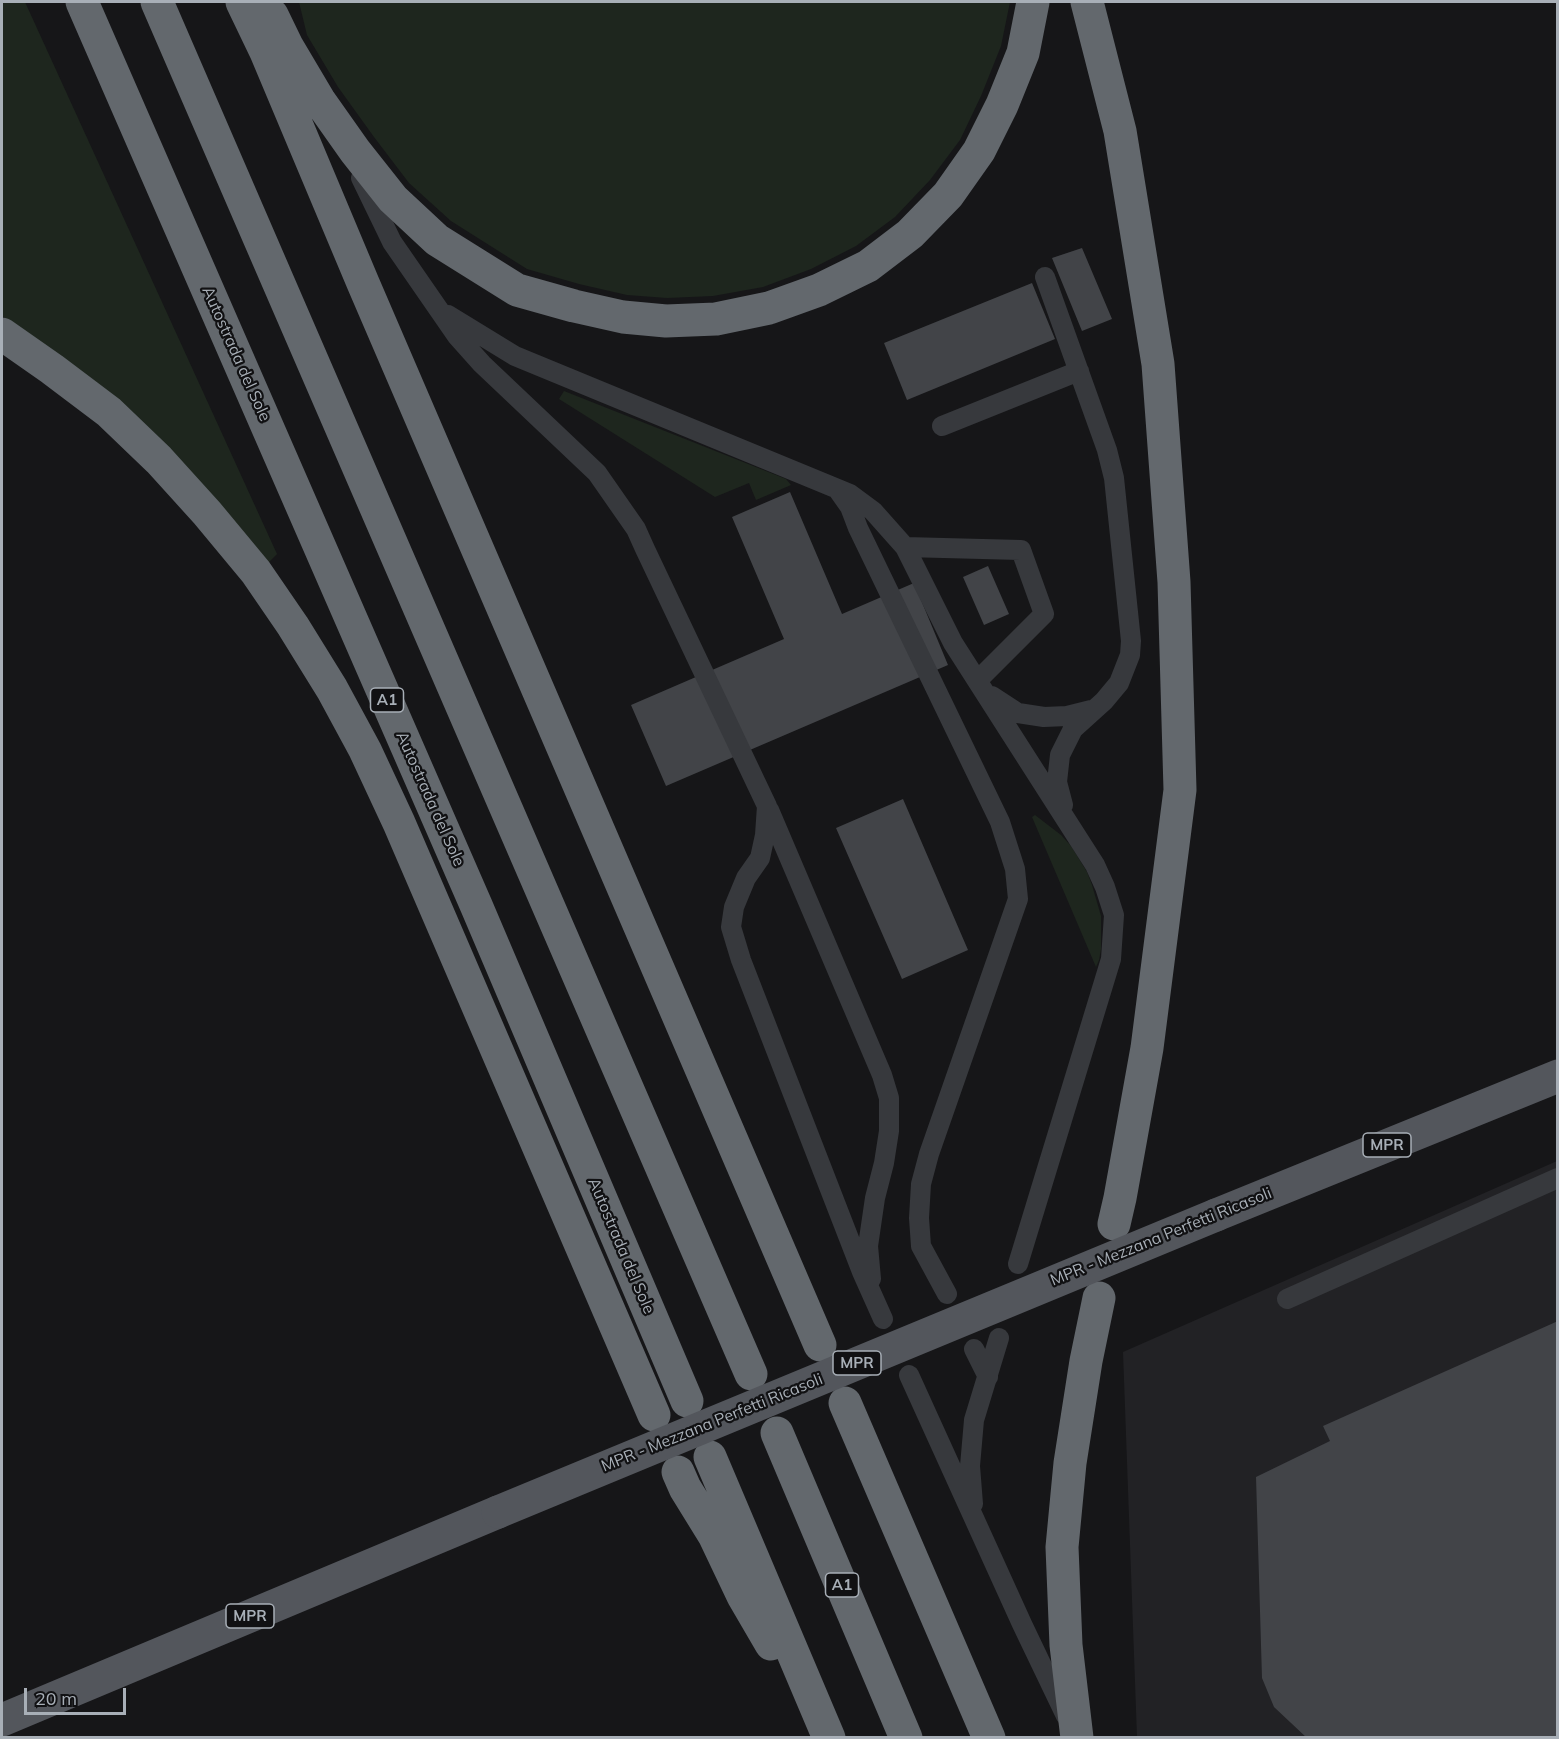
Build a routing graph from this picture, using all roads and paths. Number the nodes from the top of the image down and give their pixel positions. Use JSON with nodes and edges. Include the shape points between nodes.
{"nodes":[{"id":1,"x":82,"y":2,"type":"edge"},
{"id":2,"x":157,"y":2,"type":"edge"},
{"id":3,"x":242,"y":2,"type":"edge"},
{"id":4,"x":266,"y":2,"type":"edge"},
{"id":5,"x":1033,"y":2,"type":"edge"},
{"id":6,"x":1087,"y":2,"type":"edge"},
{"id":7,"x":329,"y":114,"type":"junction"},
{"id":8,"x":1045,"y":277,"type":"dead end"},
{"id":9,"x":432,"y":301,"type":"junction"},
{"id":10,"x":2,"y":334,"type":"edge"},
{"id":11,"x":1079,"y":371,"type":"junction"},
{"id":12,"x":942,"y":426,"type":"dead end"},
{"id":13,"x":836,"y":488,"type":"junction"},
{"id":14,"x":905,"y":547,"type":"junction"},
{"id":15,"x":980,"y":683,"type":"junction"},
{"id":16,"x":1094,"y":709,"type":"junction"},
{"id":17,"x":767,"y":806,"type":"junction"},
{"id":18,"x":1068,"y":822,"type":"junction"},
{"id":19,"x":1557,"y":1076,"type":"edge"},
{"id":20,"x":1557,"y":1178,"type":"edge"},
{"id":21,"x":1114,"y":1224,"type":"dead end"},
{"id":22,"x":1018,"y":1264,"type":"dead end"},
{"id":23,"x":947,"y":1294,"type":"dead end"},
{"id":24,"x":873,"y":1297,"type":"junction"},
{"id":25,"x":1099,"y":1298,"type":"dead end"},
{"id":26,"x":1287,"y":1299,"type":"dead end"},
{"id":27,"x":883,"y":1319,"type":"dead end"},
{"id":28,"x":999,"y":1338,"type":"dead end"},
{"id":29,"x":820,"y":1344,"type":"dead end"},
{"id":30,"x":974,"y":1349,"type":"dead end"},
{"id":31,"x":751,"y":1374,"type":"dead end"},
{"id":32,"x":909,"y":1376,"type":"dead end"},
{"id":33,"x":988,"y":1377,"type":"junction"},
{"id":34,"x":687,"y":1401,"type":"dead end"},
{"id":35,"x":845,"y":1403,"type":"dead end"},
{"id":36,"x":654,"y":1415,"type":"dead end"},
{"id":37,"x":777,"y":1433,"type":"dead end"},
{"id":38,"x":710,"y":1457,"type":"dead end"},
{"id":39,"x":678,"y":1472,"type":"dead end"},
{"id":40,"x":975,"y":1519,"type":"junction"},
{"id":41,"x":2,"y":1720,"type":"edge"},
{"id":42,"x":824,"y":1737,"type":"edge"},
{"id":43,"x":829,"y":1737,"type":"edge"},
{"id":44,"x":906,"y":1737,"type":"edge"},
{"id":45,"x":989,"y":1737,"type":"edge"},
{"id":46,"x":1076,"y":1737,"type":"edge"}],
"edges":[{"from":1,"to":34,"type":"highway","name":"Autostrada del Sole","number":"A1"},
{"from":2,"to":31,"type":"highway"},
{"from":3,"to":29,"type":"highway"},
{"from":4,"to":7,"type":"highway","via":[[287,46]]},
{"from":5,"to":7,"type":"highway","via":[[1023,52],[979,151],[948,195],[910,234],[868,266],[819,290],[769,308],[716,319],[666,321],[622,317],[518,290],[437,240],[393,199]]},
{"from":6,"to":21,"type":"highway","via":[[1120,131],[1158,364],[1174,582],[1180,790],[1147,1048]]},
{"from":7,"to":9,"type":"lane","via":[[392,242]]},
{"from":8,"to":11,"type":"lane"},
{"from":9,"to":13,"type":"lane","via":[[453,319],[515,356]]},
{"from":9,"to":17,"type":"lane","via":[[482,364],[597,473],[636,529]]},
{"from":10,"to":36,"type":"highway","via":[[109,412],[159,460],[255,572],[332,689],[399,823]]},
{"from":11,"to":12,"type":"lane"},
{"from":11,"to":16,"type":"lane","via":[[1114,478],[1131,641],[1119,683]]},
{"from":13,"to":14,"type":"lane","via":[[873,512]]},
{"from":13,"to":23,"type":"lane","via":[[850,507],[1000,822],[1015,869],[1018,899],[921,1183],[921,1246]]},
{"from":14,"to":15,"type":"lane","via":[[954,643]]},
{"from":14,"to":15,"type":"lane","via":[[1021,550],[1044,614]]},
{"from":15,"to":16,"type":"lane","via":[[999,702],[1018,713],[1067,716]]},
{"from":15,"to":18,"type":"lane"},
{"from":16,"to":18,"type":"lane","via":[[1073,729],[1060,755],[1057,782]]},
{"from":17,"to":24,"type":"lane","via":[[889,1098],[889,1131],[868,1246]]},
{"from":17,"to":24,"type":"lane","via":[[760,858],[746,878],[731,927],[749,983]]},
{"from":18,"to":22,"type":"lane","via":[[1105,888],[1113,915],[1111,959]]},
{"from":19,"to":41,"type":"main road","name":"MPR - Mezzana Perfetti Ricasoli","number":"MPR","bridge":true},
{"from":20,"to":26,"type":"lane"},
{"from":24,"to":27,"type":"lane"},
{"from":25,"to":46,"type":"highway","via":[[1070,1463],[1062,1546],[1066,1645]]},
{"from":28,"to":33,"type":"lane"},
{"from":30,"to":33,"type":"lane"},
{"from":32,"to":40,"type":"lane"},
{"from":33,"to":40,"type":"lane","via":[[975,1420],[970,1466]]},
{"from":35,"to":45,"type":"highway"},
{"from":37,"to":44,"type":"highway","number":"A1"},
{"from":38,"to":43,"type":"highway"},
{"from":39,"to":42,"type":"highway"},
{"from":40,"to":46,"type":"lane"}]}
